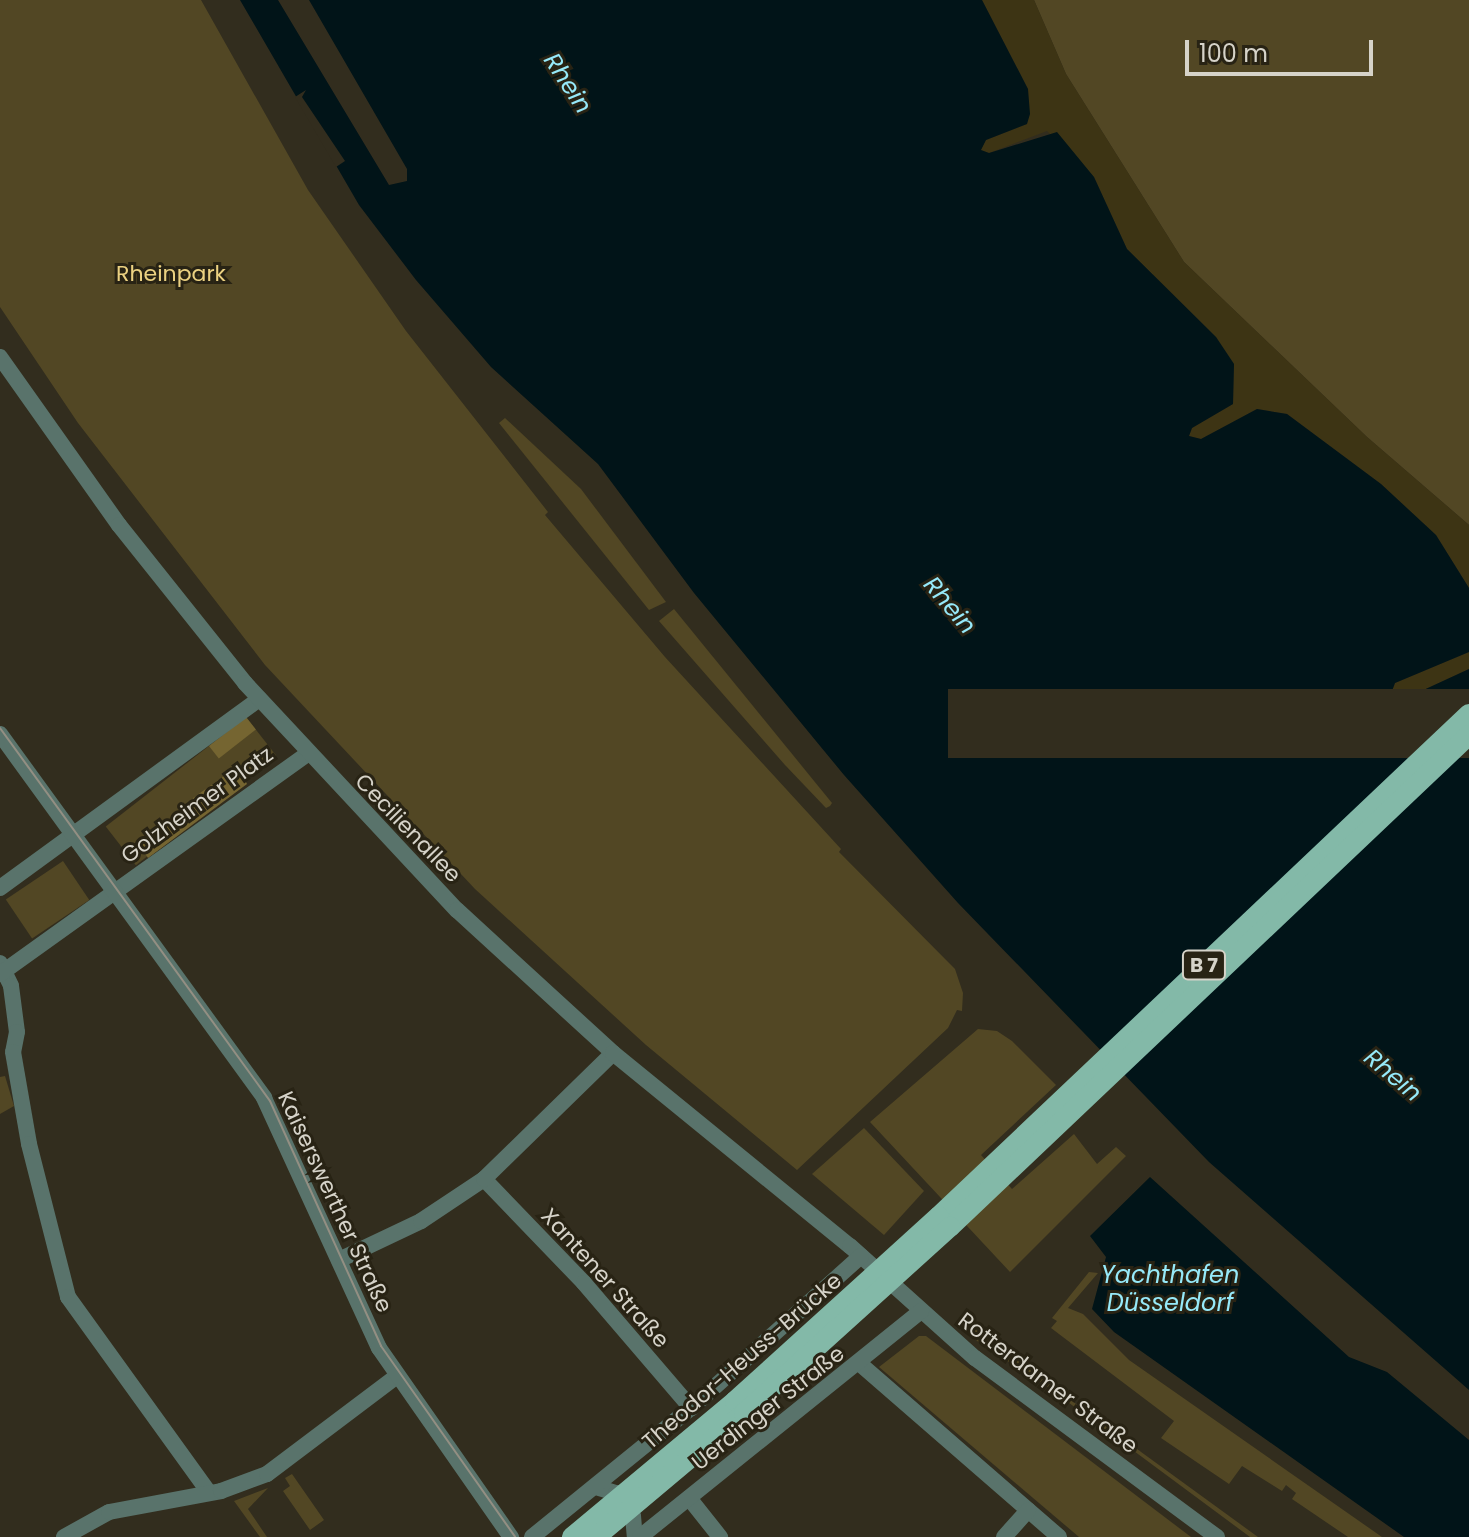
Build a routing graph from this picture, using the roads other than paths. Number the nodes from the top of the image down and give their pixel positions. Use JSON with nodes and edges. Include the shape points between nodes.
{"nodes":[{"id":1,"x":0,"y":357,"type":"edge"},
{"id":2,"x":259,"y":699,"type":"junction"},
{"id":3,"x":1469,"y":714,"type":"edge"},
{"id":4,"x":0,"y":734,"type":"edge"},
{"id":5,"x":1469,"y":735,"type":"edge"},
{"id":6,"x":307,"y":754,"type":"junction"},
{"id":7,"x":72,"y":833,"type":"junction"},
{"id":8,"x":0,"y":888,"type":"edge"},
{"id":9,"x":114,"y":891,"type":"junction"},
{"id":10,"x":2,"y":970,"type":"edge"},
{"id":11,"x":0,"y":1037,"type":"edge"},
{"id":12,"x":13,"y":1052,"type":"junction"},
{"id":13,"x":613,"y":1053,"type":"junction"},
{"id":14,"x":484,"y":1179,"type":"junction"},
{"id":15,"x":944,"y":1221,"type":"junction"},
{"id":16,"x":861,"y":1256,"type":"junction"},
{"id":17,"x":339,"y":1260,"type":"junction"},
{"id":18,"x":921,"y":1311,"type":"junction"},
{"id":19,"x":859,"y":1363,"type":"junction"},
{"id":20,"x":397,"y":1376,"type":"junction"},
{"id":21,"x":691,"y":1408,"type":"junction"},
{"id":22,"x":596,"y":1487,"type":"junction"},
{"id":23,"x":208,"y":1491,"type":"junction"},
{"id":24,"x":689,"y":1498,"type":"junction"},
{"id":25,"x":1028,"y":1510,"type":"junction"},
{"id":26,"x":64,"y":1537,"type":"edge"},
{"id":27,"x":511,"y":1537,"type":"edge"},
{"id":28,"x":532,"y":1537,"type":"edge"},
{"id":29,"x":572,"y":1537,"type":"edge"},
{"id":30,"x":596,"y":1537,"type":"edge"},
{"id":31,"x":638,"y":1537,"type":"edge"},
{"id":32,"x":720,"y":1537,"type":"edge"},
{"id":33,"x":1004,"y":1537,"type":"edge"},
{"id":34,"x":1059,"y":1537,"type":"edge"},
{"id":35,"x":1217,"y":1537,"type":"edge"}],
"edges":[{"from":1,"to":2,"type":"street","name":"Cecilienallee","via":[[119,525]]},
{"from":2,"to":6,"type":"street","name":"Cecilienallee"},
{"from":2,"to":7,"type":"street"},
{"from":3,"to":15,"type":"main road","number":"B 7"},
{"from":4,"to":7,"type":"street","name":"Kaiserswerther Straße"},
{"from":5,"to":15,"type":"main road","number":"B 7"},
{"from":6,"to":9,"type":"street","name":"Golzheimer Platz"},
{"from":6,"to":13,"type":"street","name":"Cecilienallee","via":[[457,910]]},
{"from":7,"to":8,"type":"street"},
{"from":7,"to":9,"type":"street","name":"Kaiserswerther Straße"},
{"from":9,"to":10,"type":"street","name":"Golzheimer Platz"},
{"from":9,"to":17,"type":"street","name":"Kaiserswerther Straße","via":[[271,1108]]},
{"from":10,"to":12,"type":"street","via":[[17,1032]]},
{"from":11,"to":12,"type":"street"},
{"from":12,"to":23,"type":"street","via":[[29,1148],[68,1297]]},
{"from":13,"to":14,"type":"street"},
{"from":13,"to":16,"type":"street","name":"Cecilienallee"},
{"from":14,"to":17,"type":"street","via":[[421,1221]]},
{"from":14,"to":21,"type":"street","name":"Xantener Straße","via":[[584,1283]]},
{"from":15,"to":29,"type":"main road","name":"Theodor-Heuss-Brücke","number":"B 7","bridge":true},
{"from":15,"to":30,"type":"main road","name":"Theodor-Heuss-Brücke","number":"B 7","bridge":true,"via":[[756,1403]]},
{"from":16,"to":18,"type":"street","name":"Rotterdamer Straße"},
{"from":16,"to":21,"type":"street"},
{"from":17,"to":20,"type":"street","name":"Kaiserswerther Straße"},
{"from":18,"to":19,"type":"street","name":"Uerdinger Straße"},
{"from":18,"to":35,"type":"street","name":"Rotterdamer Straße","via":[[1004,1380]]},
{"from":19,"to":24,"type":"street","name":"Uerdinger Straße"},
{"from":19,"to":25,"type":"street"},
{"from":20,"to":23,"type":"street","via":[[267,1474],[233,1488]]},
{"from":20,"to":27,"type":"street","name":"Kaiserswerther Straße"},
{"from":21,"to":22,"type":"street"},
{"from":22,"to":28,"type":"street"},
{"from":22,"to":31,"type":"street","via":[[616,1493],[633,1516]]},
{"from":23,"to":26,"type":"street","via":[[109,1512]]},
{"from":24,"to":31,"type":"street","name":"Uerdinger Straße"},
{"from":24,"to":32,"type":"street"},
{"from":25,"to":33,"type":"street"},
{"from":25,"to":34,"type":"street"}]}
